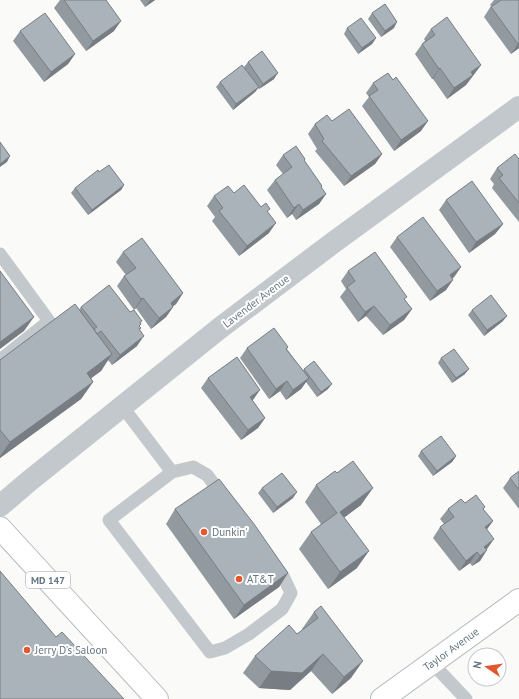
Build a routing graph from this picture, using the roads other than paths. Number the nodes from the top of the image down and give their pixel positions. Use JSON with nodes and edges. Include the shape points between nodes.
{"nodes":[{"id":1,"x":519,"y":107,"type":"edge"},
{"id":2,"x":0,"y":254,"type":"edge"},
{"id":3,"x":0,"y":360,"type":"edge"},
{"id":4,"x":122,"y":406,"type":"junction"},
{"id":5,"x":172,"y":472,"type":"junction"},
{"id":6,"x":0,"y":506,"type":"edge"},
{"id":7,"x":0,"y":528,"type":"edge"},
{"id":8,"x":519,"y":600,"type":"edge"},
{"id":9,"x":432,"y":664,"type":"junction"},
{"id":10,"x":157,"y":699,"type":"edge"},
{"id":11,"x":382,"y":699,"type":"edge"},
{"id":12,"x":466,"y":699,"type":"edge"}],
"edges":[{"from":1,"to":4,"type":"street","name":"Lavender Avenue","via":[[334,242]]},
{"from":2,"to":3,"type":"lane","via":[[50,321]]},
{"from":4,"to":5,"type":"lane"},
{"from":4,"to":6,"type":"street","name":"Lavender Avenue"},
{"from":5,"to":5,"type":"lane","via":[[109,520],[210,652],[225,648],[249,634],[282,609],[291,592],[284,578],[206,475],[193,467]]},
{"from":7,"to":10,"type":"main road","number":"MD 147"},
{"from":8,"to":9,"type":"main road","name":"Taylor Avenue"},
{"from":9,"to":11,"type":"main road","name":"Taylor Avenue"},
{"from":9,"to":12,"type":"lane"}]}
